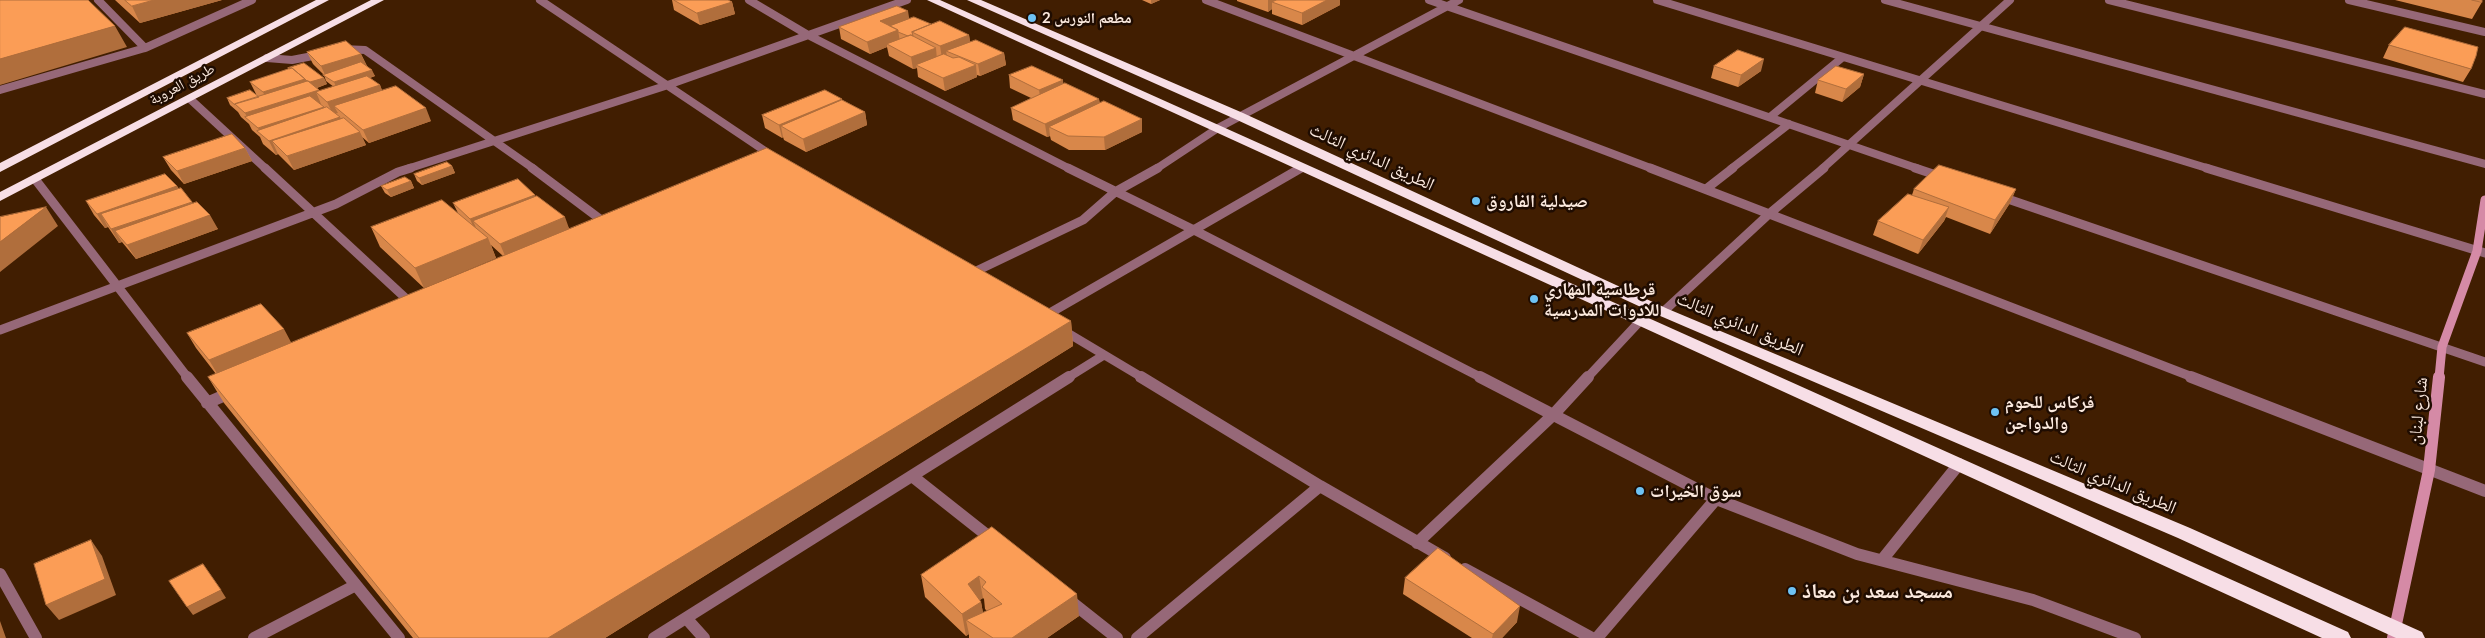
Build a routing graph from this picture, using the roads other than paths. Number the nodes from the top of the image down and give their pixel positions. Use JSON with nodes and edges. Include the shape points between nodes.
{"nodes":[{"id":1,"x":98,"y":0,"type":"edge"},
{"id":2,"x":252,"y":0,"type":"edge"},
{"id":3,"x":324,"y":0,"type":"edge"},
{"id":4,"x":379,"y":0,"type":"edge"},
{"id":5,"x":540,"y":0,"type":"edge"},
{"id":6,"x":749,"y":0,"type":"edge"},
{"id":7,"x":908,"y":0,"type":"edge"},
{"id":8,"x":932,"y":0,"type":"edge"},
{"id":9,"x":972,"y":0,"type":"edge"},
{"id":10,"x":1206,"y":0,"type":"edge"},
{"id":11,"x":1429,"y":0,"type":"edge"},
{"id":12,"x":1459,"y":0,"type":"edge"},
{"id":13,"x":1657,"y":0,"type":"edge"},
{"id":14,"x":1885,"y":0,"type":"edge"},
{"id":15,"x":2010,"y":0,"type":"edge"},
{"id":16,"x":2109,"y":0,"type":"edge"},
{"id":17,"x":2349,"y":0,"type":"edge"},
{"id":18,"x":1448,"y":6,"type":"junction"},
{"id":19,"x":1980,"y":27,"type":"junction"},
{"id":20,"x":2485,"y":32,"type":"edge"},
{"id":21,"x":808,"y":35,"type":"junction"},
{"id":22,"x":145,"y":48,"type":"junction"},
{"id":23,"x":1352,"y":57,"type":"junction"},
{"id":24,"x":1844,"y":57,"type":"junction"},
{"id":25,"x":267,"y":58,"type":"junction"},
{"id":26,"x":1920,"y":80,"type":"junction"},
{"id":27,"x":665,"y":86,"type":"junction"},
{"id":28,"x":0,"y":90,"type":"edge"},
{"id":29,"x":2485,"y":94,"type":"edge"},
{"id":30,"x":190,"y":99,"type":"junction"},
{"id":31,"x":1239,"y":116,"type":"junction"},
{"id":32,"x":1770,"y":117,"type":"junction"},
{"id":33,"x":1789,"y":124,"type":"junction"},
{"id":34,"x":1218,"y":128,"type":"junction"},
{"id":35,"x":495,"y":140,"type":"junction"},
{"id":36,"x":1851,"y":145,"type":"junction"},
{"id":37,"x":778,"y":163,"type":"edge"},
{"id":38,"x":2485,"y":164,"type":"edge"},
{"id":39,"x":0,"y":168,"type":"edge"},
{"id":40,"x":1302,"y":168,"type":"junction"},
{"id":41,"x":35,"y":179,"type":"junction"},
{"id":42,"x":1954,"y":181,"type":"edge"},
{"id":43,"x":1706,"y":189,"type":"junction"},
{"id":44,"x":1115,"y":192,"type":"junction"},
{"id":45,"x":1992,"y":194,"type":"edge"},
{"id":46,"x":0,"y":198,"type":"edge"},
{"id":47,"x":2485,"y":200,"type":"edge"},
{"id":48,"x":314,"y":212,"type":"junction"},
{"id":49,"x":1769,"y":214,"type":"junction"},
{"id":50,"x":613,"y":229,"type":"edge"},
{"id":51,"x":1192,"y":229,"type":"junction"},
{"id":52,"x":2481,"y":252,"type":"edge"},
{"id":53,"x":970,"y":274,"type":"edge"},
{"id":54,"x":117,"y":286,"type":"junction"},
{"id":55,"x":1664,"y":312,"type":"junction"},
{"id":56,"x":412,"y":316,"type":"edge"},
{"id":57,"x":1641,"y":320,"type":"junction"},
{"id":58,"x":0,"y":330,"type":"edge"},
{"id":59,"x":2442,"y":347,"type":"junction"},
{"id":60,"x":1104,"y":355,"type":"junction"},
{"id":61,"x":2485,"y":362,"type":"edge"},
{"id":62,"x":243,"y":388,"type":"edge"},
{"id":63,"x":208,"y":402,"type":"junction"},
{"id":64,"x":1554,"y":414,"type":"junction"},
{"id":65,"x":1958,"y":464,"type":"junction"},
{"id":66,"x":2429,"y":470,"type":"junction"},
{"id":67,"x":912,"y":476,"type":"junction"},
{"id":68,"x":1320,"y":486,"type":"junction"},
{"id":69,"x":2485,"y":490,"type":"edge"},
{"id":70,"x":1716,"y":499,"type":"junction"},
{"id":71,"x":1417,"y":543,"type":"junction"},
{"id":72,"x":1003,"y":548,"type":"edge"},
{"id":73,"x":1882,"y":560,"type":"junction"},
{"id":74,"x":0,"y":574,"type":"edge"},
{"id":75,"x":356,"y":585,"type":"junction"},
{"id":76,"x":1056,"y":590,"type":"edge"},
{"id":77,"x":686,"y":618,"type":"junction"},
{"id":78,"x":2394,"y":634,"type":"edge"},
{"id":79,"x":36,"y":638,"type":"edge"},
{"id":80,"x":254,"y":638,"type":"edge"},
{"id":81,"x":399,"y":638,"type":"edge"},
{"id":82,"x":654,"y":638,"type":"edge"},
{"id":83,"x":704,"y":638,"type":"edge"},
{"id":84,"x":1117,"y":638,"type":"edge"},
{"id":85,"x":1137,"y":638,"type":"edge"},
{"id":86,"x":1592,"y":638,"type":"edge"},
{"id":87,"x":1597,"y":638,"type":"edge"},
{"id":88,"x":2136,"y":638,"type":"edge"},
{"id":89,"x":2341,"y":638,"type":"edge"},
{"id":90,"x":2415,"y":638,"type":"edge"}],
"edges":[{"from":1,"to":22,"type":"street"},
{"from":2,"to":22,"type":"street"},
{"from":3,"to":39,"type":"highway","name":"طريق العروبة"},
{"from":4,"to":25,"type":"highway","name":"طريق العروبة"},
{"from":5,"to":27,"type":"street"},
{"from":6,"to":21,"type":"street"},
{"from":7,"to":21,"type":"street"},
{"from":8,"to":34,"type":"highway","name":"الطريق الدائري الثالث"},
{"from":9,"to":31,"type":"highway","name":"الطريق الدائري الثالث"},
{"from":10,"to":23,"type":"street"},
{"from":11,"to":18,"type":"street"},
{"from":12,"to":18,"type":"street"},
{"from":13,"to":24,"type":"street"},
{"from":14,"to":19,"type":"street"},
{"from":15,"to":19,"type":"street"},
{"from":16,"to":29,"type":"street"},
{"from":17,"to":20,"type":"street"},
{"from":18,"to":23,"type":"street"},
{"from":18,"to":32,"type":"street"},
{"from":19,"to":26,"type":"street"},
{"from":19,"to":38,"type":"street"},
{"from":21,"to":27,"type":"street"},
{"from":21,"to":44,"type":"street"},
{"from":22,"to":28,"type":"street"},
{"from":23,"to":31,"type":"street"},
{"from":23,"to":43,"type":"street"},
{"from":24,"to":26,"type":"street"},
{"from":24,"to":32,"type":"street"},
{"from":25,"to":30,"type":"highway","name":"طريق العروبة"},
{"from":25,"to":35,"type":"street","via":[[292,60],[341,49],[365,50]]},
{"from":26,"to":36,"type":"street"},
{"from":26,"to":52,"type":"street"},
{"from":27,"to":35,"type":"street"},
{"from":27,"to":37,"type":"street"},
{"from":30,"to":41,"type":"highway","name":"طريق العروبة"},
{"from":30,"to":48,"type":"street"},
{"from":31,"to":34,"type":"street"},
{"from":31,"to":55,"type":"highway","name":"الطريق الدائري الثالث"},
{"from":32,"to":33,"type":"street"},
{"from":33,"to":36,"type":"street"},
{"from":33,"to":43,"type":"street"},
{"from":34,"to":40,"type":"highway","name":"الطريق الدائري الثالث"},
{"from":34,"to":44,"type":"street"},
{"from":35,"to":48,"type":"street","via":[[389,175]]},
{"from":35,"to":50,"type":"street"},
{"from":36,"to":42,"type":"street"},
{"from":36,"to":49,"type":"street"},
{"from":40,"to":51,"type":"street"},
{"from":40,"to":57,"type":"highway","name":"الطريق الدائري الثالث"},
{"from":41,"to":46,"type":"highway","name":"طريق العروبة"},
{"from":41,"to":54,"type":"street"},
{"from":43,"to":49,"type":"street"},
{"from":44,"to":51,"type":"street"},
{"from":44,"to":53,"type":"street","via":[[1083,220]]},
{"from":45,"to":59,"type":"street"},
{"from":47,"to":52,"type":"street","name":"شارع لبنان"},
{"from":48,"to":54,"type":"street"},
{"from":48,"to":56,"type":"street","via":[[421,312]]},
{"from":49,"to":55,"type":"street"},
{"from":49,"to":66,"type":"street"},
{"from":51,"to":60,"type":"street","via":[[1039,315]]},
{"from":51,"to":64,"type":"street"},
{"from":52,"to":59,"type":"street","name":"شارع لبنان"},
{"from":54,"to":58,"type":"street"},
{"from":54,"to":63,"type":"street"},
{"from":55,"to":78,"type":"highway","name":"الطريق الدائري الثالث","via":[[2184,533]]},
{"from":57,"to":64,"type":"street"},
{"from":57,"to":65,"type":"highway","name":"الطريق الدائري الثالث"},
{"from":59,"to":61,"type":"street"},
{"from":59,"to":66,"type":"street","name":"شارع لبنان"},
{"from":60,"to":67,"type":"street"},
{"from":60,"to":68,"type":"street"},
{"from":62,"to":63,"type":"street"},
{"from":63,"to":75,"type":"street"},
{"from":64,"to":70,"type":"street"},
{"from":64,"to":71,"type":"street"},
{"from":65,"to":73,"type":"street"},
{"from":65,"to":89,"type":"highway","name":"الطريق الدائري الثالث"},
{"from":66,"to":69,"type":"street"},
{"from":66,"to":78,"type":"street","name":"شارع لبنان"},
{"from":67,"to":72,"type":"street"},
{"from":67,"to":77,"type":"street"},
{"from":68,"to":71,"type":"street"},
{"from":68,"to":85,"type":"street"},
{"from":70,"to":73,"type":"street","via":[[1857,554]]},
{"from":70,"to":87,"type":"street"},
{"from":71,"to":86,"type":"street"},
{"from":73,"to":88,"type":"street","via":[[2032,600]]},
{"from":74,"to":79,"type":"street"},
{"from":75,"to":80,"type":"street"},
{"from":75,"to":81,"type":"street"},
{"from":76,"to":84,"type":"street"},
{"from":77,"to":82,"type":"street"},
{"from":77,"to":83,"type":"street"},
{"from":78,"to":90,"type":"highway","name":"الطريق الدائري الثالث"}]}
